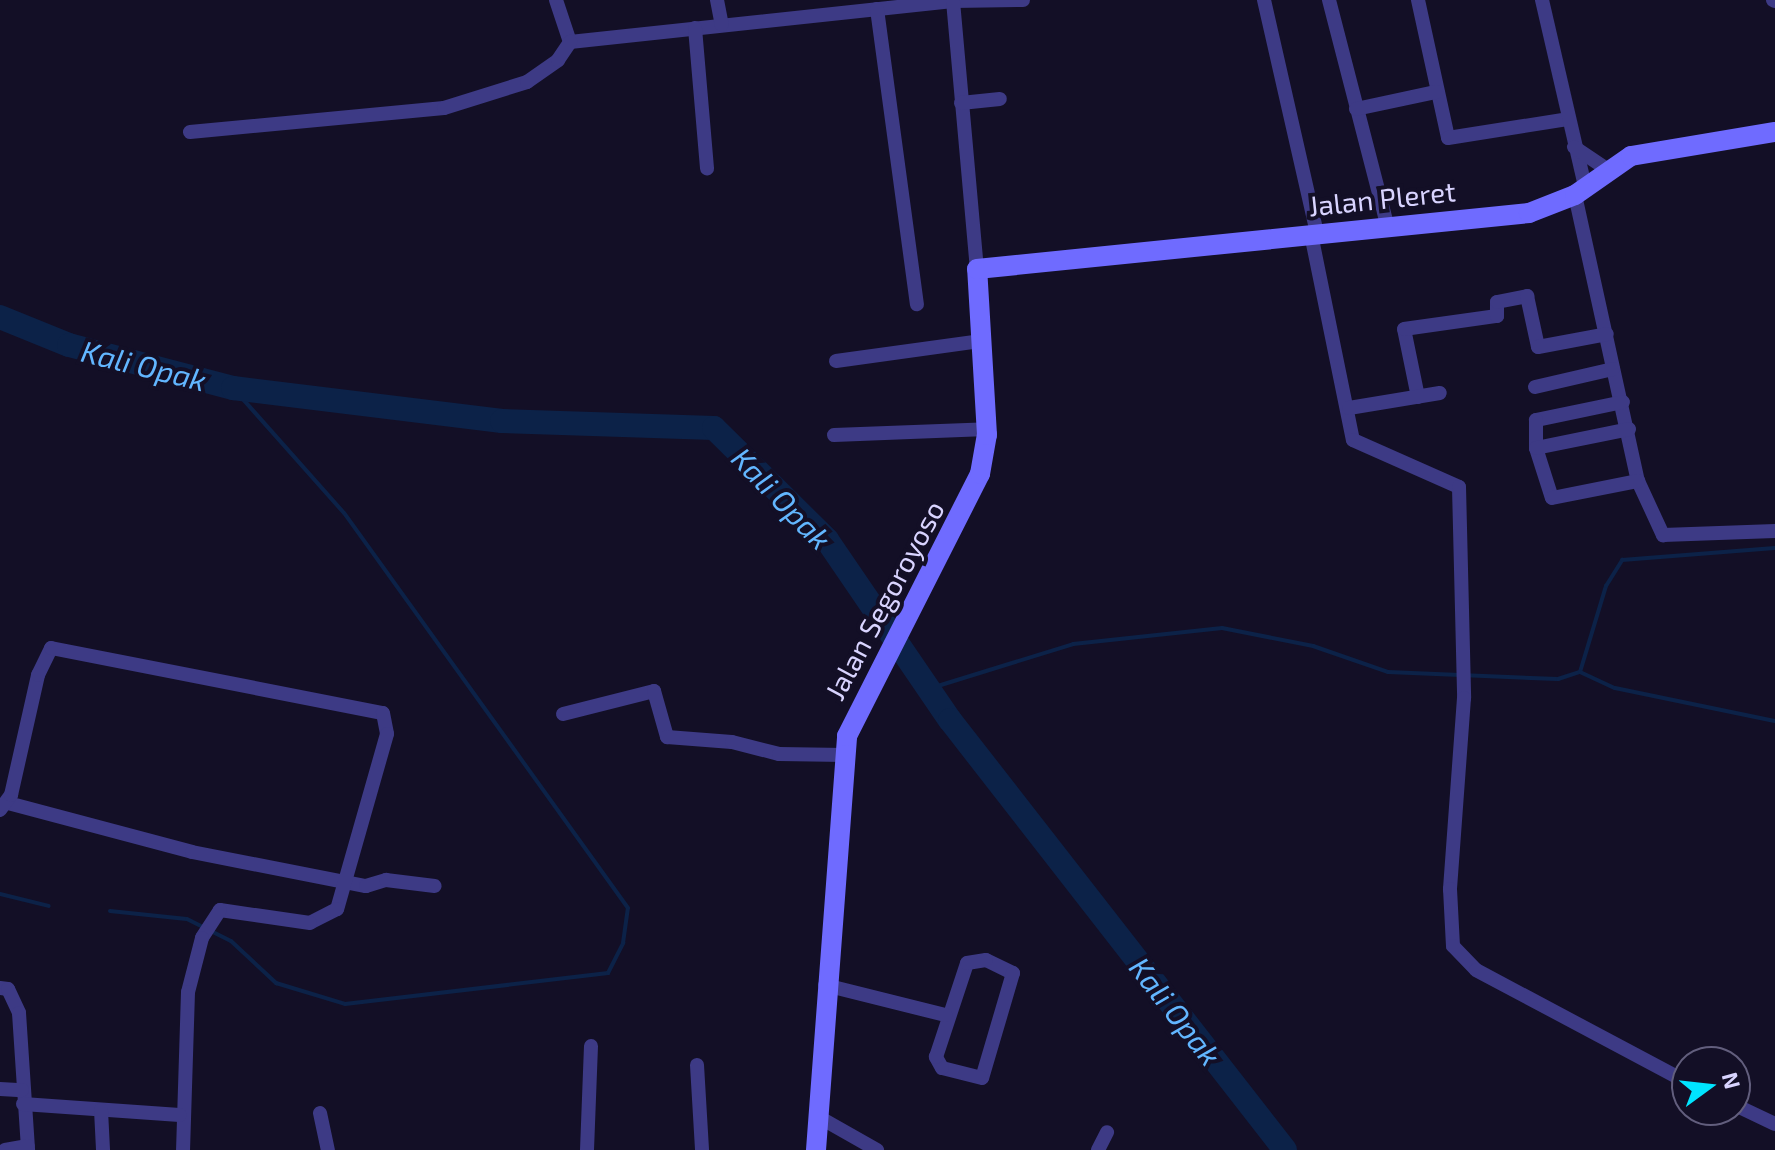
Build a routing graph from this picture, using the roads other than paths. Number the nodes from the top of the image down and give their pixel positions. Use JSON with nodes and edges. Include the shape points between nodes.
{"nodes":[{"id":1,"x":556,"y":0,"type":"edge"},
{"id":2,"x":717,"y":0,"type":"edge"},
{"id":3,"x":1023,"y":0,"type":"edge"},
{"id":4,"x":1264,"y":0,"type":"edge"},
{"id":5,"x":1329,"y":0,"type":"edge"},
{"id":6,"x":1418,"y":0,"type":"edge"},
{"id":7,"x":1542,"y":0,"type":"edge"},
{"id":8,"x":936,"y":1,"type":"edge"},
{"id":9,"x":953,"y":1,"type":"edge"},
{"id":10,"x":839,"y":6,"type":"edge"},
{"id":11,"x":877,"y":9,"type":"junction"},
{"id":12,"x":722,"y":25,"type":"junction"},
{"id":13,"x":695,"y":28,"type":"junction"},
{"id":14,"x":570,"y":42,"type":"junction"},
{"id":15,"x":1436,"y":92,"type":"junction"},
{"id":16,"x":1000,"y":99,"type":"dead end"},
{"id":17,"x":961,"y":103,"type":"junction"},
{"id":18,"x":1356,"y":109,"type":"junction"},
{"id":19,"x":1568,"y":119,"type":"junction"},
{"id":20,"x":190,"y":132,"type":"dead end"},
{"id":21,"x":1775,"y":132,"type":"edge"},
{"id":22,"x":1574,"y":147,"type":"junction"},
{"id":23,"x":707,"y":168,"type":"dead end"},
{"id":24,"x":1607,"y":169,"type":"junction"},
{"id":25,"x":1580,"y":190,"type":"junction"},
{"id":26,"x":1387,"y":224,"type":"junction"},
{"id":27,"x":1314,"y":233,"type":"junction"},
{"id":28,"x":977,"y":269,"type":"junction"},
{"id":29,"x":917,"y":304,"type":"dead end"},
{"id":30,"x":1607,"y":334,"type":"junction"},
{"id":31,"x":980,"y":341,"type":"junction"},
{"id":32,"x":836,"y":361,"type":"dead end"},
{"id":33,"x":1613,"y":369,"type":"junction"},
{"id":34,"x":1535,"y":387,"type":"dead end"},
{"id":35,"x":1440,"y":393,"type":"dead end"},
{"id":36,"x":1418,"y":397,"type":"junction"},
{"id":37,"x":1623,"y":402,"type":"junction"},
{"id":38,"x":1349,"y":408,"type":"junction"},
{"id":39,"x":987,"y":429,"type":"junction"},
{"id":40,"x":1629,"y":429,"type":"junction"},
{"id":41,"x":834,"y":435,"type":"dead end"},
{"id":42,"x":1536,"y":448,"type":"junction"},
{"id":43,"x":1638,"y":481,"type":"junction"},
{"id":44,"x":1775,"y":531,"type":"edge"},
{"id":45,"x":563,"y":714,"type":"dead end"},
{"id":46,"x":845,"y":755,"type":"junction"},
{"id":47,"x":4,"y":807,"type":"edge"},
{"id":48,"x":348,"y":882,"type":"junction"},
{"id":49,"x":435,"y":886,"type":"dead end"},
{"id":50,"x":825,"y":985,"type":"junction"},
{"id":51,"x":0,"y":988,"type":"edge"},
{"id":52,"x":945,"y":1015,"type":"junction"},
{"id":53,"x":591,"y":1046,"type":"dead end"},
{"id":54,"x":697,"y":1065,"type":"dead end"},
{"id":55,"x":1671,"y":1074,"type":"edge"},
{"id":56,"x":0,"y":1089,"type":"edge"},
{"id":57,"x":22,"y":1097,"type":"junction"},
{"id":58,"x":101,"y":1110,"type":"junction"},
{"id":59,"x":320,"y":1113,"type":"dead end"},
{"id":60,"x":1751,"y":1113,"type":"edge"},
{"id":61,"x":180,"y":1115,"type":"junction"},
{"id":62,"x":817,"y":1116,"type":"junction"},
{"id":63,"x":1775,"y":1124,"type":"edge"},
{"id":64,"x":1107,"y":1132,"type":"dead end"},
{"id":65,"x":28,"y":1148,"type":"edge"},
{"id":66,"x":5,"y":1150,"type":"edge"},
{"id":67,"x":103,"y":1150,"type":"edge"},
{"id":68,"x":183,"y":1150,"type":"edge"},
{"id":69,"x":328,"y":1150,"type":"edge"},
{"id":70,"x":587,"y":1150,"type":"edge"},
{"id":71,"x":702,"y":1150,"type":"edge"},
{"id":72,"x":816,"y":1150,"type":"edge"},
{"id":73,"x":877,"y":1150,"type":"edge"},
{"id":74,"x":1098,"y":1150,"type":"edge"}],
"edges":[{"from":1,"to":14,"type":"street"},
{"from":2,"to":12,"type":"street"},
{"from":3,"to":9,"type":"street"},
{"from":4,"to":27,"type":"street"},
{"from":5,"to":18,"type":"street"},
{"from":6,"to":15,"type":"street"},
{"from":7,"to":19,"type":"street"},
{"from":8,"to":9,"type":"street"},
{"from":8,"to":11,"type":"street"},
{"from":9,"to":17,"type":"street"},
{"from":10,"to":11,"type":"street"},
{"from":10,"to":12,"type":"street"},
{"from":11,"to":29,"type":"street"},
{"from":12,"to":13,"type":"street"},
{"from":13,"to":14,"type":"street"},
{"from":13,"to":23,"type":"street"},
{"from":14,"to":20,"type":"street","via":[[558,60],[527,82],[444,108],[386,118]]},
{"from":15,"to":18,"type":"street"},
{"from":15,"to":19,"type":"street","via":[[1445,134],[1452,140]]},
{"from":16,"to":17,"type":"street"},
{"from":17,"to":28,"type":"street"},
{"from":18,"to":26,"type":"street"},
{"from":19,"to":22,"type":"street"},
{"from":21,"to":24,"type":"main road","name":"Jalan Pleret","via":[[1631,156]]},
{"from":22,"to":24,"type":"street"},
{"from":22,"to":25,"type":"street"},
{"from":24,"to":25,"type":"main road","name":"Jalan Pleret"},
{"from":25,"to":26,"type":"main road","name":"Jalan Pleret","via":[[1529,213]]},
{"from":25,"to":30,"type":"street"},
{"from":26,"to":27,"type":"main road","name":"Jalan Pleret"},
{"from":27,"to":28,"type":"main road","name":"Jalan Pleret"},
{"from":27,"to":38,"type":"street"},
{"from":28,"to":31,"type":"main road","name":"Jalan Segoroyoso"},
{"from":30,"to":33,"type":"street"},
{"from":30,"to":36,"type":"street","via":[[1538,347],[1527,296],[1497,302],[1497,316],[1404,329]]},
{"from":31,"to":32,"type":"street"},
{"from":31,"to":39,"type":"main road","name":"Jalan Segoroyoso"},
{"from":33,"to":34,"type":"street"},
{"from":33,"to":37,"type":"street"},
{"from":35,"to":36,"type":"street"},
{"from":36,"to":38,"type":"street"},
{"from":37,"to":40,"type":"street"},
{"from":37,"to":42,"type":"street","via":[[1538,419]]},
{"from":38,"to":55,"type":"street","via":[[1353,440],[1459,487],[1465,655],[1450,889],[1453,946],[1476,970]]},
{"from":39,"to":41,"type":"street"},
{"from":39,"to":46,"type":"main road","name":"Jalan Segoroyoso","via":[[969,497],[852,718]]},
{"from":40,"to":42,"type":"street"},
{"from":40,"to":43,"type":"street"},
{"from":42,"to":43,"type":"street","via":[[1552,498]]},
{"from":43,"to":44,"type":"street","via":[[1663,535]]},
{"from":45,"to":46,"type":"street","via":[[654,691],[667,737],[732,742],[779,754]]},
{"from":46,"to":50,"type":"main road","name":"Jalan Segoroyoso"},
{"from":47,"to":48,"type":"street"},
{"from":47,"to":48,"type":"street","via":[[38,675],[51,648],[361,706],[383,713],[387,734]]},
{"from":48,"to":49,"type":"street"},
{"from":48,"to":61,"type":"street","via":[[337,909],[310,923],[226,909],[214,914],[188,992]]},
{"from":50,"to":52,"type":"street"},
{"from":50,"to":62,"type":"main road","name":"Jalan Segoroyoso"},
{"from":51,"to":57,"type":"street","via":[[8,989],[19,1013]]},
{"from":52,"to":52,"type":"street","via":[[936,1057],[942,1068],[982,1078],[1013,973],[986,960],[967,963]]},
{"from":53,"to":70,"type":"street"},
{"from":54,"to":71,"type":"street"},
{"from":56,"to":57,"type":"street"},
{"from":57,"to":58,"type":"street"},
{"from":57,"to":65,"type":"street"},
{"from":58,"to":61,"type":"street"},
{"from":58,"to":67,"type":"street"},
{"from":59,"to":69,"type":"street"},
{"from":60,"to":63,"type":"street"},
{"from":61,"to":68,"type":"street"},
{"from":62,"to":72,"type":"main road","name":"Jalan Segoroyoso"},
{"from":62,"to":73,"type":"street"},
{"from":64,"to":74,"type":"street"},
{"from":65,"to":66,"type":"street"}]}
